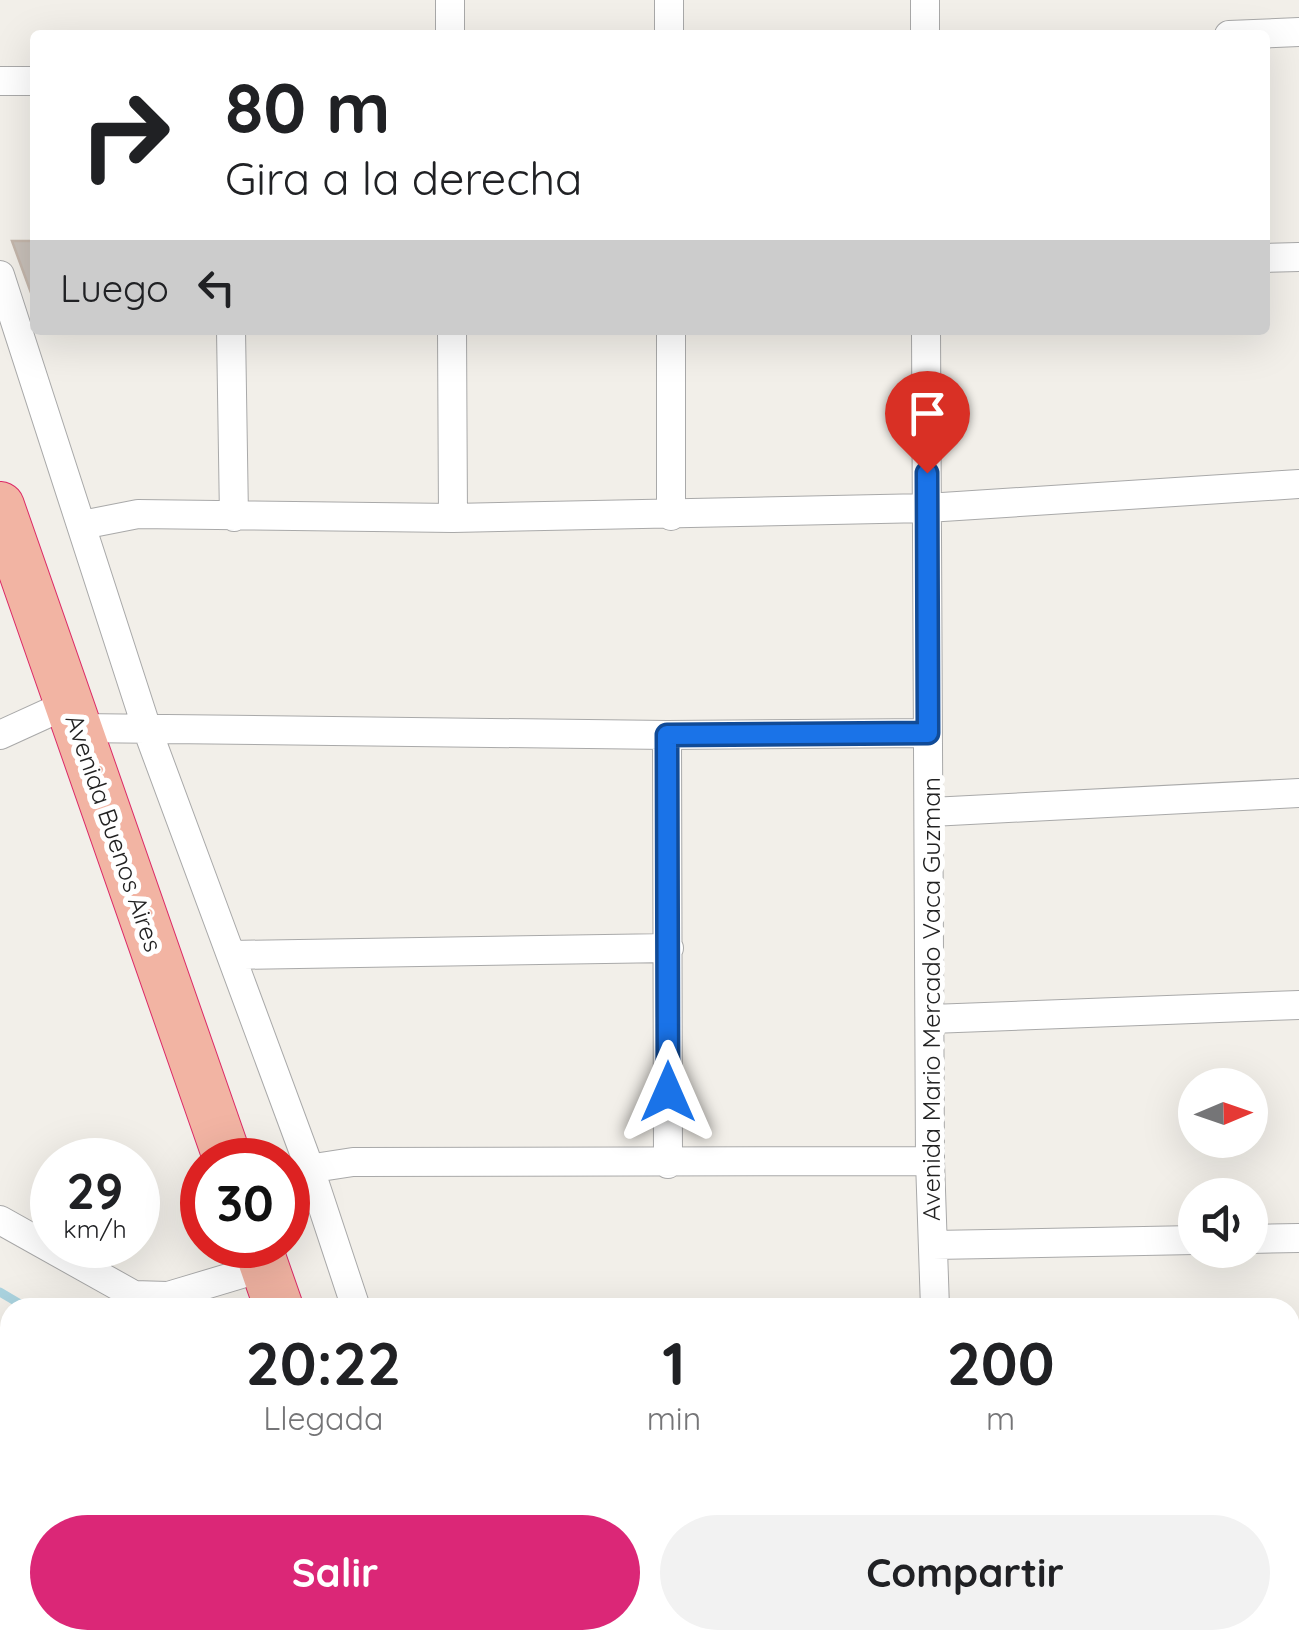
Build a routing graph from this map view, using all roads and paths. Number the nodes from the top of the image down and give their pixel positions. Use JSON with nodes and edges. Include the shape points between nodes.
{"nodes":[{"id":1,"x":450,"y":0,"type":"edge"},
{"id":2,"x":669,"y":0,"type":"edge"},
{"id":3,"x":925,"y":0,"type":"edge"},
{"id":4,"x":450,"y":30,"type":"edge"},
{"id":5,"x":669,"y":30,"type":"edge"},
{"id":6,"x":925,"y":30,"type":"edge"},
{"id":7,"x":1299,"y":32,"type":"edge"},
{"id":8,"x":1270,"y":33,"type":"edge"},
{"id":9,"x":0,"y":81,"type":"edge"},
{"id":10,"x":30,"y":81,"type":"edge"},
{"id":11,"x":1299,"y":257,"type":"edge"},
{"id":12,"x":1270,"y":258,"type":"edge"},
{"id":13,"x":0,"y":275,"type":"edge"},
{"id":14,"x":231,"y":335,"type":"edge"},
{"id":15,"x":452,"y":335,"type":"edge"},
{"id":16,"x":670,"y":335,"type":"edge"},
{"id":17,"x":926,"y":335,"type":"edge"},
{"id":18,"x":1299,"y":484,"type":"edge"},
{"id":19,"x":0,"y":506,"type":"edge"},
{"id":20,"x":927,"y":508,"type":"junction"},
{"id":21,"x":672,"y":516,"type":"junction"},
{"id":22,"x":234,"y":517,"type":"junction"},
{"id":23,"x":452,"y":518,"type":"junction"},
{"id":24,"x":82,"y":525,"type":"junction"},
{"id":25,"x":73,"y":716,"type":"junction"},
{"id":26,"x":146,"y":726,"type":"junction"},
{"id":27,"x":928,"y":733,"type":"junction"},
{"id":28,"x":0,"y":734,"type":"edge"},
{"id":29,"x":667,"y":735,"type":"junction"},
{"id":30,"x":1299,"y":793,"type":"edge"},
{"id":31,"x":931,"y":812,"type":"junction"},
{"id":32,"x":668,"y":948,"type":"junction"},
{"id":33,"x":232,"y":954,"type":"junction"},
{"id":34,"x":1299,"y":1004,"type":"edge"},
{"id":35,"x":931,"y":1019,"type":"junction"},
{"id":36,"x":220,"y":1138,"type":"edge"},
{"id":37,"x":289,"y":1138,"type":"edge"},
{"id":38,"x":930,"y":1162,"type":"junction"},
{"id":39,"x":668,"y":1164,"type":"junction"},
{"id":40,"x":310,"y":1168,"type":"edge"},
{"id":41,"x":310,"y":1197,"type":"edge"},
{"id":42,"x":0,"y":1220,"type":"edge"},
{"id":43,"x":1299,"y":1238,"type":"edge"},
{"id":44,"x":1268,"y":1239,"type":"edge"},
{"id":45,"x":1178,"y":1240,"type":"edge"},
{"id":46,"x":933,"y":1246,"type":"junction"},
{"id":47,"x":267,"y":1273,"type":"edge"},
{"id":48,"x":352,"y":1298,"type":"edge"},
{"id":49,"x":934,"y":1298,"type":"edge"}],
"edges":[{"from":1,"to":4,"type":"street"},
{"from":2,"to":5,"type":"street"},
{"from":3,"to":6,"type":"street"},
{"from":7,"to":8,"type":"street"},
{"from":9,"to":10,"type":"street"},
{"from":11,"to":12,"type":"street"},
{"from":13,"to":24,"type":"street"},
{"from":14,"to":22,"type":"street"},
{"from":15,"to":23,"type":"street"},
{"from":16,"to":21,"type":"street"},
{"from":17,"to":20,"type":"street","name":"Avenida Mario Mercado Vaca Guzman"},
{"from":18,"to":20,"type":"street"},
{"from":19,"to":25,"type":"highway","name":"Avenida Buenos Aires"},
{"from":20,"to":21,"type":"street"},
{"from":20,"to":27,"type":"street","name":"Avenida Mario Mercado Vaca Guzman"},
{"from":21,"to":23,"type":"street"},
{"from":22,"to":23,"type":"street"},
{"from":22,"to":24,"type":"street","via":[[138,514]]},
{"from":24,"to":26,"type":"street"},
{"from":25,"to":26,"type":"street"},
{"from":25,"to":28,"type":"street"},
{"from":25,"to":36,"type":"highway","name":"Avenida Buenos Aires"},
{"from":26,"to":29,"type":"street"},
{"from":26,"to":33,"type":"street"},
{"from":27,"to":29,"type":"street"},
{"from":27,"to":31,"type":"street","name":"Avenida Mario Mercado Vaca Guzman"},
{"from":29,"to":32,"type":"street"},
{"from":30,"to":31,"type":"street"},
{"from":31,"to":35,"type":"street","name":"Avenida Mario Mercado Vaca Guzman"},
{"from":32,"to":33,"type":"street"},
{"from":32,"to":39,"type":"street"},
{"from":33,"to":37,"type":"street"},
{"from":34,"to":35,"type":"street"},
{"from":35,"to":38,"type":"street","name":"Avenida Mario Mercado Vaca Guzman"},
{"from":38,"to":39,"type":"street"},
{"from":38,"to":46,"type":"street","name":"Avenida Mario Mercado Vaca Guzman"},
{"from":39,"to":40,"type":"street","via":[[353,1162]]},
{"from":41,"to":48,"type":"street"},
{"from":42,"to":47,"type":"street","via":[[134,1295],[168,1296]]},
{"from":43,"to":44,"type":"street"},
{"from":45,"to":46,"type":"street"},
{"from":46,"to":49,"type":"street","name":"Avenida Mario Mercado Vaca Guzman"}]}
